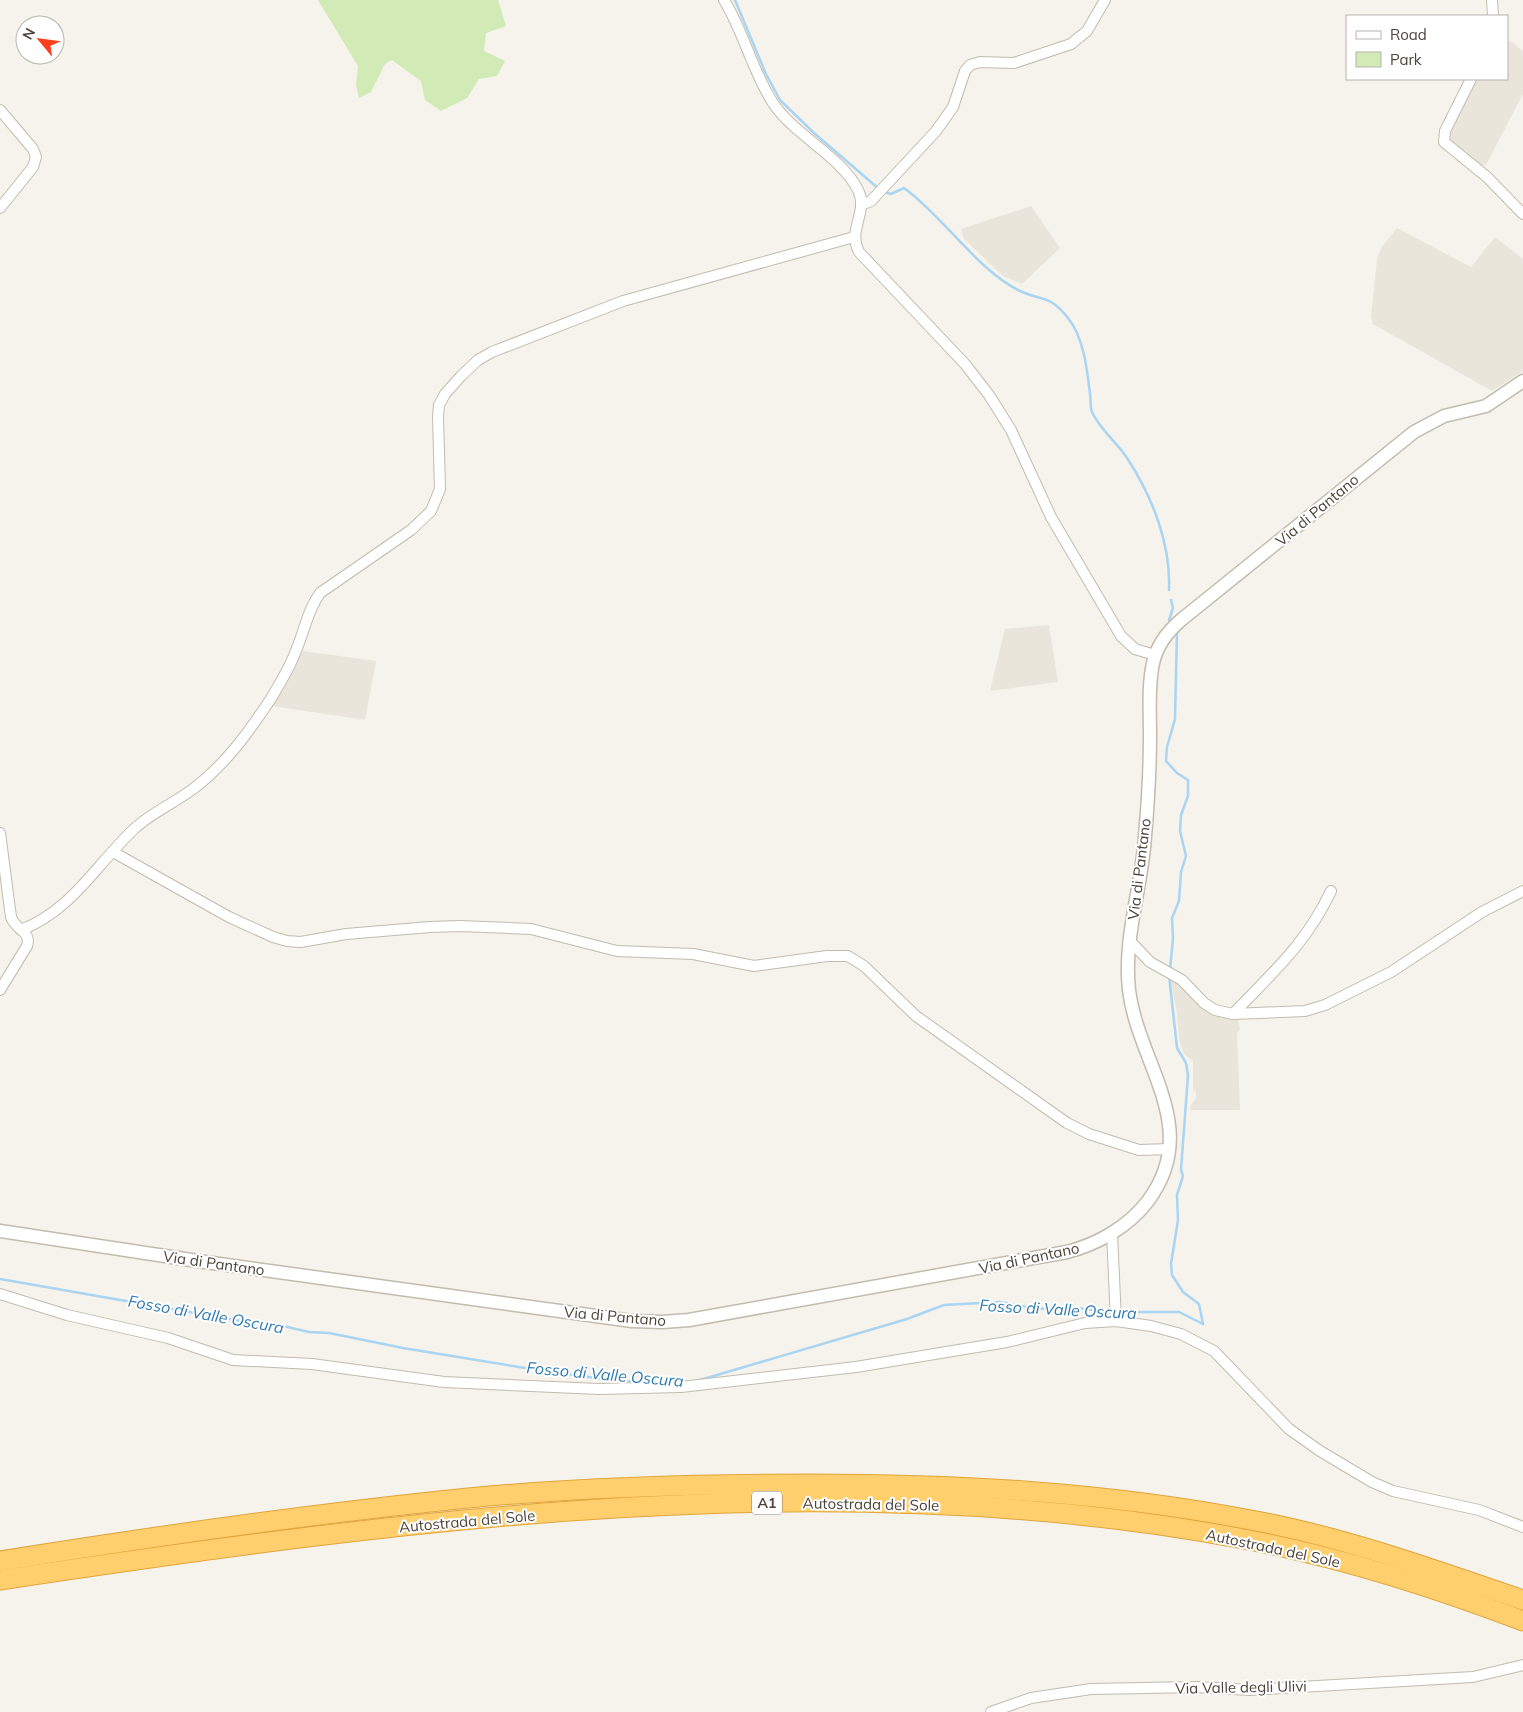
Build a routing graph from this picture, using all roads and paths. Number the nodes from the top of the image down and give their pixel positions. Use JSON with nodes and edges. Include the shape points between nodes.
{"nodes":[{"id":1,"x":724,"y":0,"type":"edge"},
{"id":2,"x":1105,"y":0,"type":"edge"},
{"id":3,"x":1492,"y":0,"type":"edge"},
{"id":4,"x":1493,"y":15,"type":"edge"},
{"id":5,"x":1470,"y":80,"type":"edge"},
{"id":6,"x":0,"y":110,"type":"edge"},
{"id":7,"x":861,"y":205,"type":"junction"},
{"id":8,"x":0,"y":208,"type":"edge"},
{"id":9,"x":1523,"y":214,"type":"edge"},
{"id":10,"x":854,"y":237,"type":"junction"},
{"id":11,"x":1523,"y":382,"type":"edge"},
{"id":12,"x":1155,"y":655,"type":"junction"},
{"id":13,"x":0,"y":833,"type":"edge"},
{"id":14,"x":113,"y":852,"type":"junction"},
{"id":15,"x":1331,"y":891,"type":"dead end"},
{"id":16,"x":1523,"y":892,"type":"edge"},
{"id":17,"x":22,"y":930,"type":"junction"},
{"id":18,"x":1130,"y":941,"type":"junction"},
{"id":19,"x":0,"y":990,"type":"edge"},
{"id":20,"x":1233,"y":1014,"type":"junction"},
{"id":21,"x":1170,"y":1150,"type":"junction"},
{"id":22,"x":0,"y":1231,"type":"edge"},
{"id":23,"x":1112,"y":1233,"type":"junction"},
{"id":24,"x":0,"y":1294,"type":"edge"},
{"id":25,"x":1116,"y":1321,"type":"junction"},
{"id":26,"x":1523,"y":1527,"type":"edge"},
{"id":27,"x":0,"y":1561,"type":"edge"},
{"id":28,"x":0,"y":1580,"type":"edge"},
{"id":29,"x":1523,"y":1600,"type":"edge"},
{"id":30,"x":1523,"y":1621,"type":"edge"},
{"id":31,"x":1523,"y":1666,"type":"edge"},
{"id":32,"x":991,"y":1712,"type":"edge"}],
"edges":[{"from":1,"to":7,"type":"street","via":[[773,103],[793,126],[847,174],[858,189]]},
{"from":2,"to":7,"type":"street","via":[[1086,31],[1072,44],[1014,63],[980,62],[967,68],[958,99],[936,131],[871,201]]},
{"from":3,"to":4,"type":"street"},
{"from":5,"to":9,"type":"street","via":[[1445,131],[1444,142],[1487,177]]},
{"from":6,"to":8,"type":"street","via":[[31,146],[36,157],[33,167]]},
{"from":7,"to":10,"type":"street"},
{"from":10,"to":12,"type":"street","via":[[862,256],[984,388],[1011,430],[1060,534],[1121,636],[1135,649]]},
{"from":10,"to":14,"type":"street","via":[[623,301],[478,360],[455,382],[439,405],[440,489],[431,511],[411,530],[320,593],[309,612],[289,668],[237,746],[209,776],[140,824]]},
{"from":11,"to":12,"type":"street","name":"Via di Pantano","via":[[1486,406],[1444,416],[1414,432],[1181,620],[1164,636]]},
{"from":12,"to":18,"type":"street","name":"Via di Pantano","via":[[1151,679],[1145,844]]},
{"from":13,"to":17,"type":"street","via":[[10,917],[13,924]]},
{"from":14,"to":17,"type":"street","via":[[63,905]]},
{"from":14,"to":21,"type":"street","via":[[229,917],[287,941],[460,926],[531,929],[617,951],[692,954],[754,966],[848,956],[864,966],[916,1016],[1067,1123],[1083,1132],[1139,1150]]},
{"from":15,"to":20,"type":"street","via":[[1293,953]]},
{"from":16,"to":20,"type":"street","via":[[1477,915],[1397,968],[1319,1008]]},
{"from":17,"to":19,"type":"street","via":[[28,936],[28,944]]},
{"from":18,"to":20,"type":"street","via":[[1150,962],[1182,980],[1211,1008]]},
{"from":18,"to":21,"type":"street","name":"Via di Pantano","via":[[1130,997],[1166,1104]]},
{"from":21,"to":23,"type":"street","name":"Via di Pantano","via":[[1164,1174],[1153,1194],[1136,1215]]},
{"from":22,"to":23,"type":"street","name":"Via di Pantano","via":[[622,1320],[662,1322],[1067,1252]]},
{"from":23,"to":25,"type":"street"},
{"from":24,"to":25,"type":"street","via":[[168,1338],[233,1360],[312,1364],[444,1382],[599,1389],[687,1387],[837,1369],[1007,1342],[1078,1324]]},
{"from":25,"to":26,"type":"street","via":[[1171,1331],[1205,1346],[1236,1372],[1289,1429],[1372,1482],[1398,1492],[1479,1510]]},
{"from":27,"to":29,"type":"highway","name":"Autostrada del Sole","number":"A1","via":[[210,1528],[472,1498],[699,1484],[910,1484],[1091,1495],[1257,1521],[1381,1551]]},
{"from":28,"to":30,"type":"highway","name":"Autostrada del Sole","number":"A1","via":[[211,1548],[475,1518],[700,1504],[911,1502],[1088,1515],[1249,1540],[1377,1570]]},
{"from":31,"to":32,"type":"street","name":"Via Valle degli Ulivi","via":[[1473,1677],[1250,1690],[1198,1687],[1091,1689],[1031,1698]]}]}
